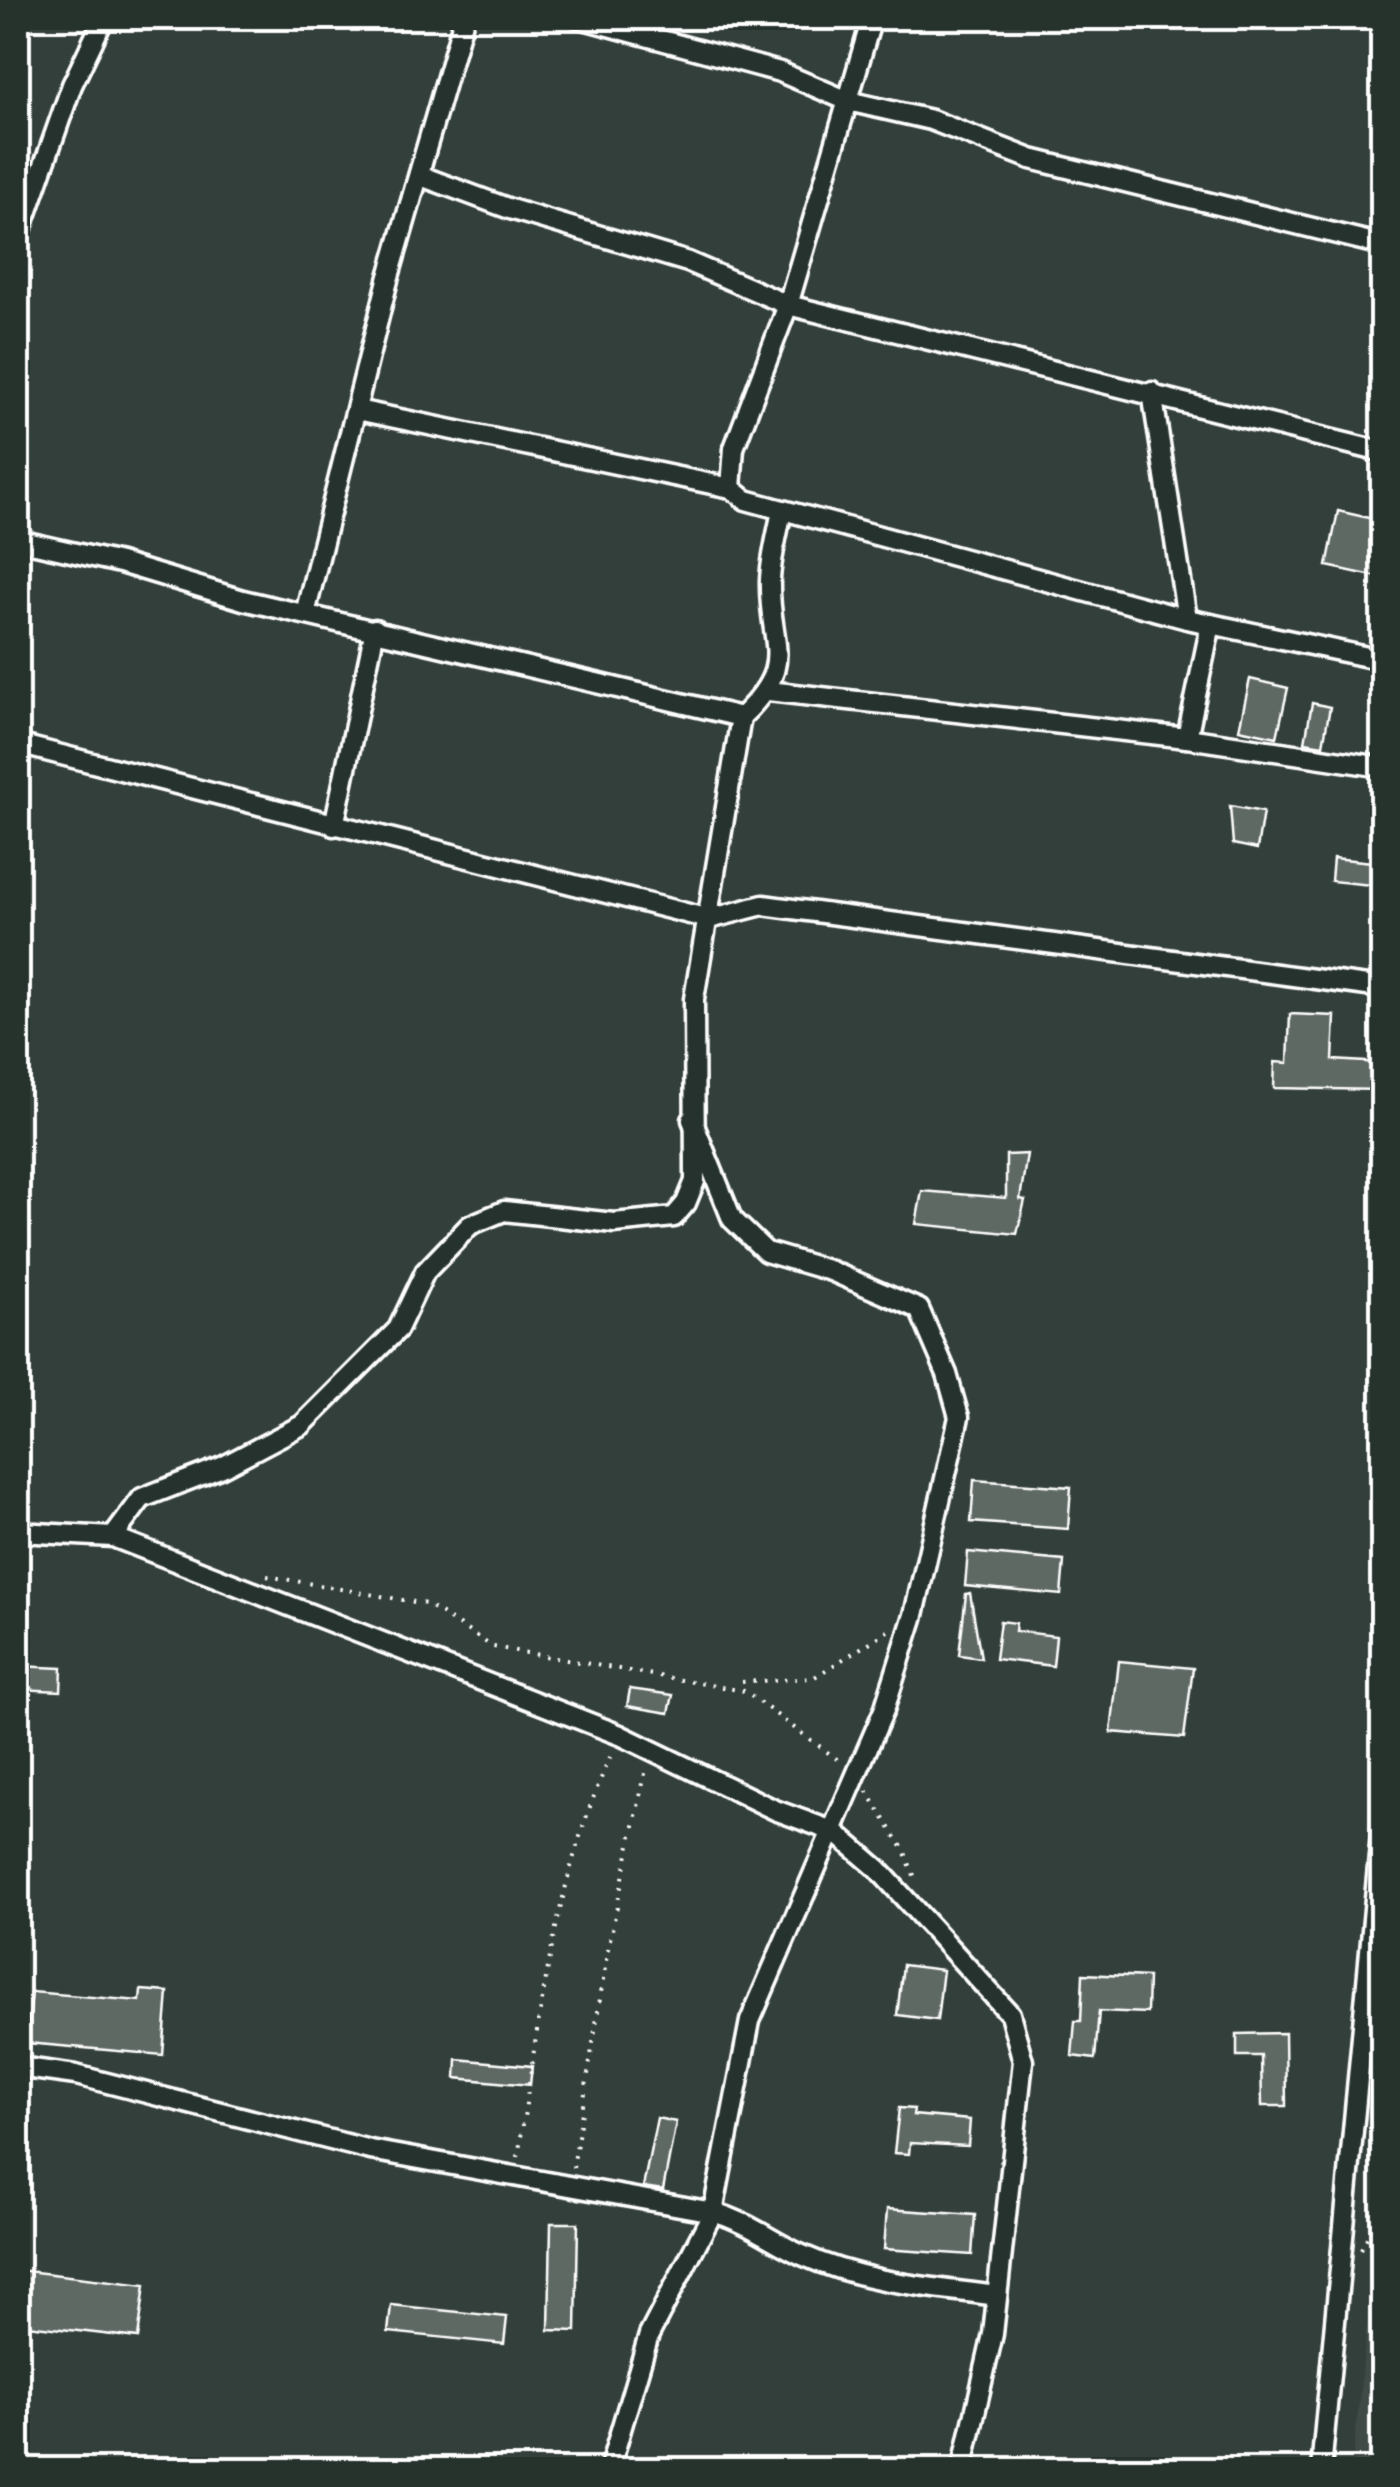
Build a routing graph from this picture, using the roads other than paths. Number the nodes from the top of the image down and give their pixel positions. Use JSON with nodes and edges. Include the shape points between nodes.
{"nodes":[{"id":1,"x":104,"y":18,"type":"edge"},
{"id":2,"x":464,"y":18,"type":"edge"},
{"id":3,"x":579,"y":18,"type":"edge"},
{"id":4,"x":872,"y":18,"type":"edge"},
{"id":5,"x":848,"y":101,"type":"junction"},
{"id":6,"x":421,"y":176,"type":"junction"},
{"id":7,"x":18,"y":239,"type":"edge"},
{"id":8,"x":1382,"y":246,"type":"edge"},
{"id":9,"x":788,"y":305,"type":"junction"},
{"id":10,"x":1152,"y":392,"type":"junction"},
{"id":11,"x":357,"y":410,"type":"junction"},
{"id":12,"x":1382,"y":452,"type":"edge"},
{"id":13,"x":732,"y":488,"type":"junction"},
{"id":14,"x":782,"y":510,"type":"junction"},
{"id":15,"x":18,"y":540,"type":"edge"},
{"id":16,"x":305,"y":614,"type":"junction"},
{"id":17,"x":1187,"y":618,"type":"junction"},
{"id":18,"x":1211,"y":624,"type":"junction"},
{"id":19,"x":375,"y":629,"type":"junction"},
{"id":20,"x":1382,"y":660,"type":"edge"},
{"id":21,"x":768,"y":691,"type":"junction"},
{"id":22,"x":742,"y":717,"type":"junction"},
{"id":23,"x":1187,"y":738,"type":"junction"},
{"id":24,"x":18,"y":744,"type":"edge"},
{"id":25,"x":1382,"y":767,"type":"edge"},
{"id":26,"x":334,"y":826,"type":"junction"},
{"id":27,"x":709,"y":919,"type":"junction"},
{"id":28,"x":1382,"y":988,"type":"edge"},
{"id":29,"x":692,"y":1120,"type":"junction"},
{"id":30,"x":18,"y":1532,"type":"edge"},
{"id":31,"x":113,"y":1537,"type":"junction"},
{"id":32,"x":1382,"y":1824,"type":"edge"},
{"id":33,"x":835,"y":1832,"type":"junction"},
{"id":34,"x":18,"y":2067,"type":"edge"},
{"id":35,"x":712,"y":2212,"type":"junction"},
{"id":36,"x":998,"y":2296,"type":"junction"},
{"id":37,"x":609,"y":2470,"type":"edge"},
{"id":38,"x":962,"y":2470,"type":"edge"},
{"id":39,"x":1321,"y":2470,"type":"edge"}],
"edges":[{"from":1,"to":7,"type":"street","via":[[72,86]]},
{"from":2,"to":6,"type":"street"},
{"from":3,"to":5,"type":"street","via":[[780,72]]},
{"from":4,"to":5,"type":"street"},
{"from":5,"to":8,"type":"street","via":[[930,120],[1031,159]]},
{"from":5,"to":9,"type":"street"},
{"from":6,"to":9,"type":"street","via":[[688,262]]},
{"from":6,"to":11,"type":"street"},
{"from":9,"to":10,"type":"street"},
{"from":9,"to":13,"type":"street","via":[[734,448]]},
{"from":10,"to":12,"type":"street"},
{"from":10,"to":17,"type":"street"},
{"from":11,"to":13,"type":"street"},
{"from":11,"to":16,"type":"street"},
{"from":13,"to":14,"type":"street","via":[[746,500]]},
{"from":14,"to":17,"type":"street"},
{"from":14,"to":21,"type":"street","via":[[770,580],[779,660]]},
{"from":15,"to":16,"type":"street"},
{"from":16,"to":19,"type":"street"},
{"from":17,"to":18,"type":"street"},
{"from":18,"to":20,"type":"street"},
{"from":18,"to":23,"type":"street"},
{"from":19,"to":22,"type":"street"},
{"from":19,"to":26,"type":"street"},
{"from":21,"to":22,"type":"street"},
{"from":21,"to":23,"type":"street"},
{"from":22,"to":27,"type":"street"},
{"from":23,"to":25,"type":"street"},
{"from":24,"to":26,"type":"street"},
{"from":26,"to":27,"type":"street"},
{"from":27,"to":28,"type":"street","via":[[763,905]]},
{"from":27,"to":29,"type":"street","via":[[694,1000]]},
{"from":29,"to":31,"type":"street","via":[[695,1181],[674,1217],[614,1223],[504,1212],[470,1226],[425,1272],[398,1329],[302,1425],[222,1467],[142,1498]]},
{"from":29,"to":33,"type":"street","via":[[732,1220],[766,1252],[919,1308],[959,1417],[914,1615]]},
{"from":30,"to":31,"type":"street"},
{"from":31,"to":33,"type":"street","via":[[620,1736]]},
{"from":32,"to":39,"type":"street"},
{"from":33,"to":35,"type":"street","via":[[750,2021]]},
{"from":33,"to":36,"type":"street","via":[[878,1869],[1010,2014],[1023,2060]]},
{"from":34,"to":35,"type":"street","via":[[370,2150]]},
{"from":35,"to":36,"type":"street","via":[[874,2280]]},
{"from":35,"to":37,"type":"street","via":[[649,2335]]},
{"from":36,"to":38,"type":"street"}]}
